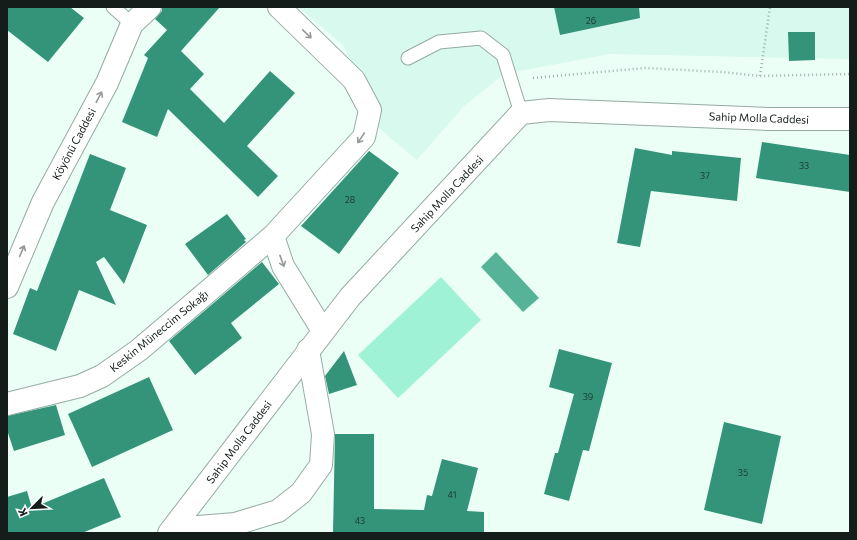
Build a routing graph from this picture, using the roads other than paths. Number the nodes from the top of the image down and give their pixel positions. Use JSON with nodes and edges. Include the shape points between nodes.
{"nodes":[{"id":1,"x":113,"y":7,"type":"edge"},
{"id":2,"x":150,"y":7,"type":"edge"},
{"id":3,"x":279,"y":7,"type":"edge"},
{"id":4,"x":132,"y":24,"type":"junction"},
{"id":5,"x":408,"y":58,"type":"dead end"},
{"id":6,"x":521,"y":113,"type":"junction"},
{"id":7,"x":850,"y":120,"type":"edge"},
{"id":8,"x":273,"y":236,"type":"junction"},
{"id":9,"x":7,"y":287,"type":"edge"},
{"id":10,"x":323,"y":331,"type":"junction"},
{"id":11,"x":308,"y":350,"type":"junction"},
{"id":12,"x":7,"y":404,"type":"edge"},
{"id":13,"x":172,"y":531,"type":"edge"}],
"edges":[{"from":1,"to":4,"type":"lane"},
{"from":2,"to":4,"type":"street","name":"Köyönü Caddesi"},
{"from":3,"to":8,"type":"street","name":"Keskin Müneccim Sokağı","one_way":true,"via":[[354,80],[370,110],[364,137]]},
{"from":9,"to":4,"type":"street","name":"Köyönü Caddesi","one_way":true,"via":[[43,202],[107,83]]},
{"from":5,"to":6,"type":"lane","via":[[439,42],[481,38],[503,55]]},
{"from":6,"to":7,"type":"street","name":"Sahip Molla Caddesi","via":[[549,110]]},
{"from":6,"to":10,"type":"street","name":"Sahip Molla Caddesi","via":[[350,298]]},
{"from":8,"to":10,"type":"street","one_way":true,"via":[[283,266]]},
{"from":8,"to":12,"type":"street","name":"Keskin Müneccim Sokağı","via":[[139,350],[102,376],[80,386]]},
{"from":10,"to":11,"type":"street","name":"Sahip Molla Caddesi"},
{"from":11,"to":13,"type":"street","name":"Sahip Molla Caddesi"},
{"from":11,"to":13,"type":"street","via":[[323,434],[321,465],[301,493],[278,511],[235,524]]}]}
